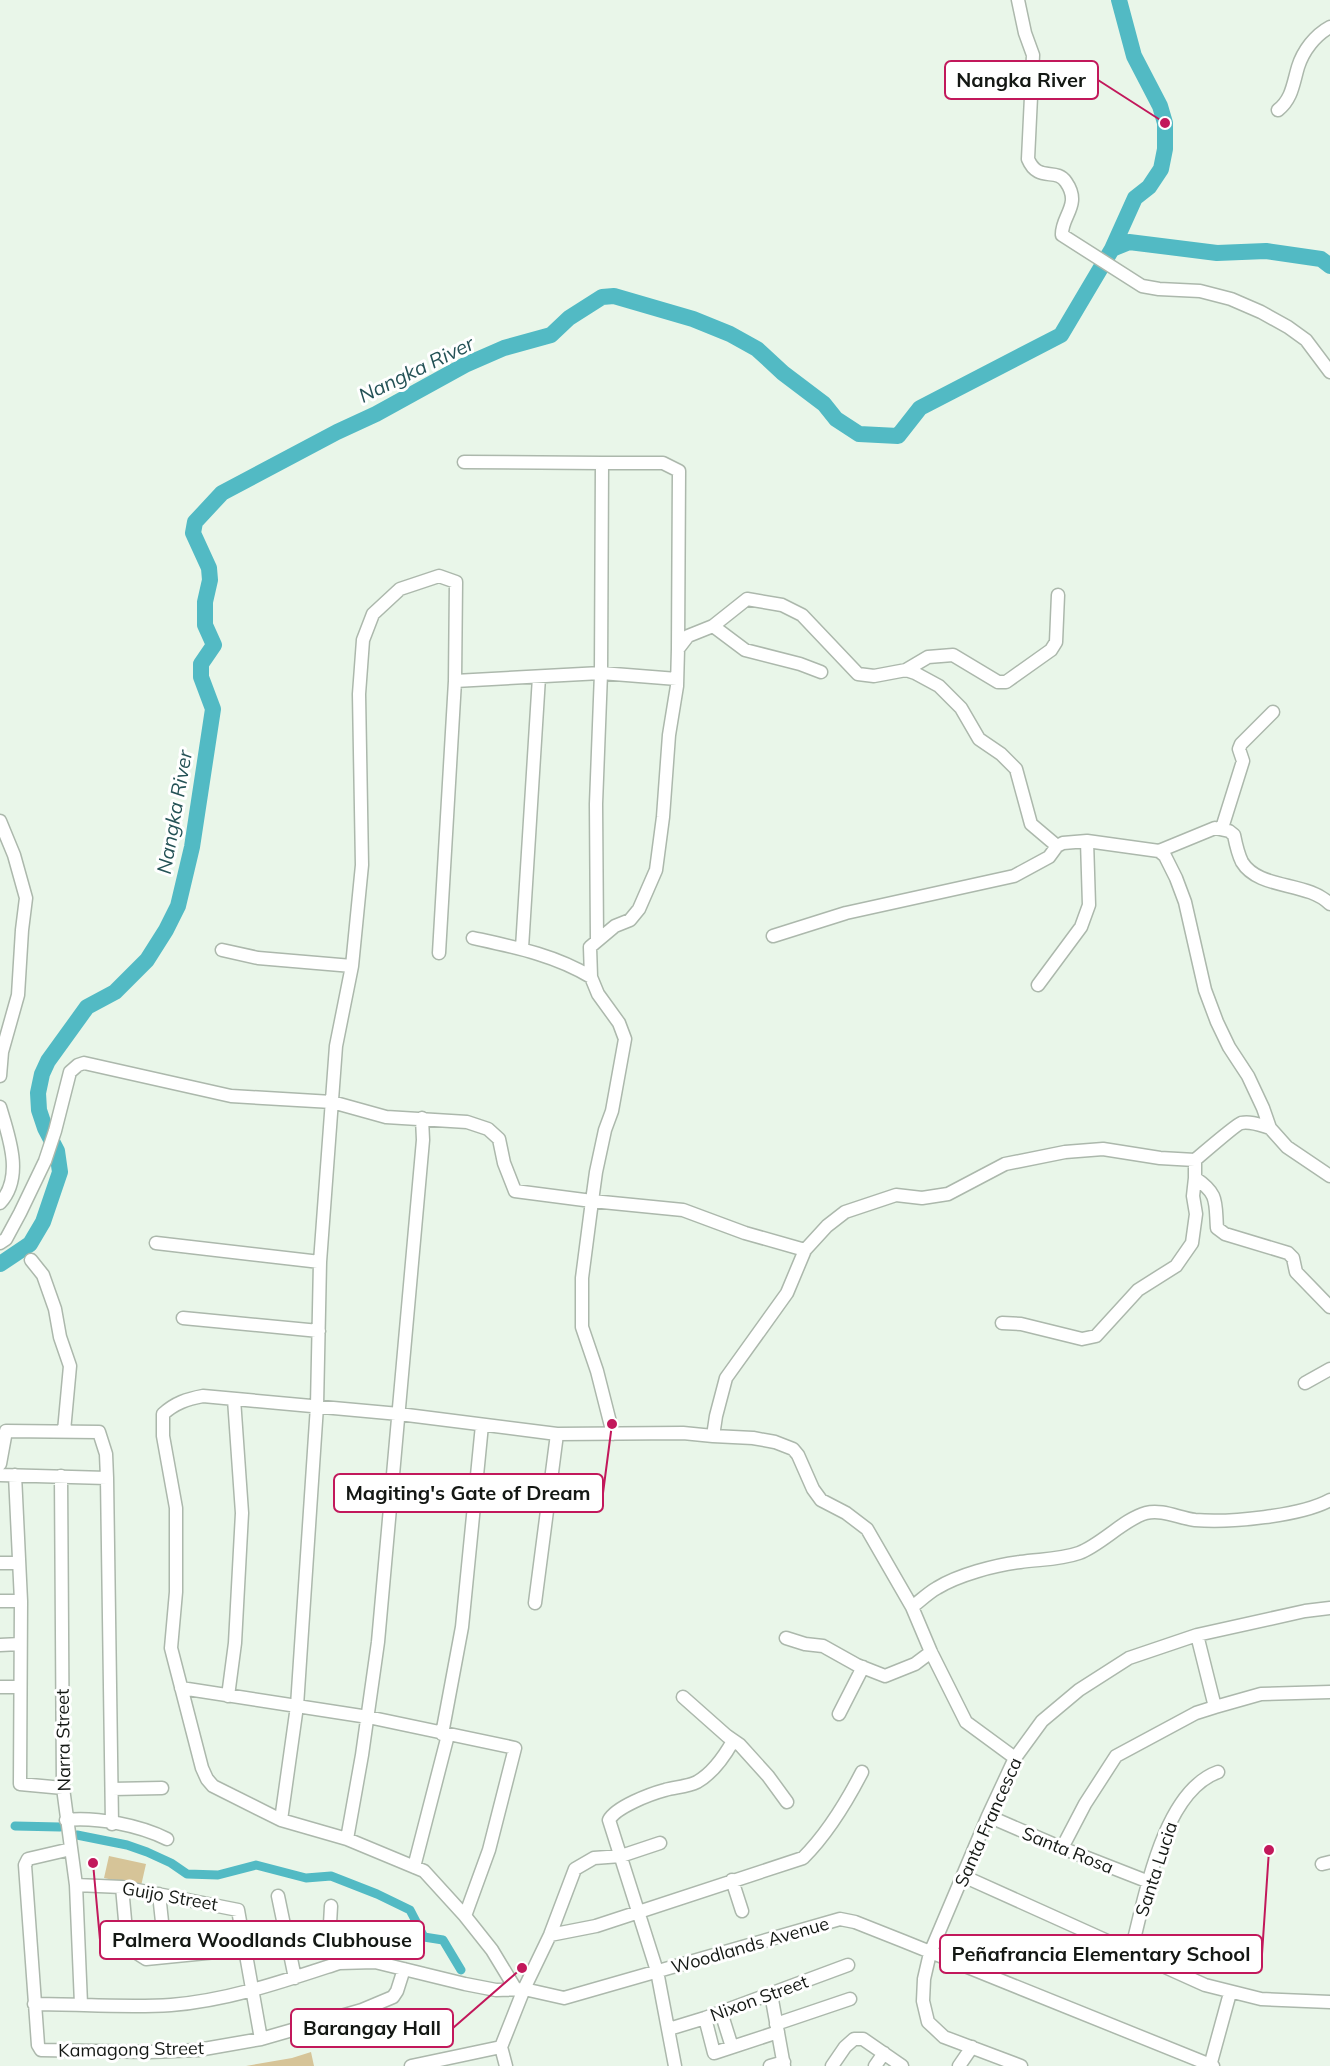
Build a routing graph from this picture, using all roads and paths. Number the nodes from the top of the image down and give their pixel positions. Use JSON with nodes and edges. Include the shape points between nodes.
{"nodes":[{"id":1,"x":1018,"y":0,"type":"edge"},
{"id":2,"x":1330,"y":27,"type":"edge"},
{"id":3,"x":1278,"y":110,"type":"dead end"},
{"id":4,"x":1330,"y":372,"type":"edge"},
{"id":5,"x":464,"y":462,"type":"dead end"},
{"id":6,"x":602,"y":463,"type":"junction"},
{"id":7,"x":1058,"y":596,"type":"dead end"},
{"id":8,"x":713,"y":626,"type":"junction"},
{"id":9,"x":678,"y":649,"type":"junction"},
{"id":10,"x":906,"y":670,"type":"junction"},
{"id":11,"x":821,"y":672,"type":"dead end"},
{"id":12,"x":601,"y":673,"type":"junction"},
{"id":13,"x":539,"y":676,"type":"junction"},
{"id":14,"x":677,"y":679,"type":"junction"},
{"id":15,"x":455,"y":681,"type":"junction"},
{"id":16,"x":1273,"y":712,"type":"dead end"},
{"id":17,"x":0,"y":821,"type":"edge"},
{"id":18,"x":1222,"y":828,"type":"junction"},
{"id":19,"x":1087,"y":841,"type":"junction"},
{"id":20,"x":1057,"y":846,"type":"junction"},
{"id":21,"x":1159,"y":851,"type":"junction"},
{"id":22,"x":1330,"y":904,"type":"edge"},
{"id":23,"x":773,"y":936,"type":"dead end"},
{"id":24,"x":473,"y":938,"type":"dead end"},
{"id":25,"x":597,"y":940,"type":"junction"},
{"id":26,"x":522,"y":948,"type":"junction"},
{"id":27,"x":222,"y":950,"type":"dead end"},
{"id":28,"x":439,"y":953,"type":"dead end"},
{"id":29,"x":352,"y":966,"type":"junction"},
{"id":30,"x":591,"y":977,"type":"junction"},
{"id":31,"x":1038,"y":985,"type":"dead end"},
{"id":32,"x":0,"y":1076,"type":"edge"},
{"id":33,"x":332,"y":1102,"type":"junction"},
{"id":34,"x":0,"y":1107,"type":"edge"},
{"id":35,"x":422,"y":1118,"type":"junction"},
{"id":36,"x":1270,"y":1128,"type":"junction"},
{"id":37,"x":1194,"y":1160,"type":"junction"},
{"id":38,"x":1330,"y":1176,"type":"edge"},
{"id":39,"x":1195,"y":1178,"type":"junction"},
{"id":40,"x":592,"y":1201,"type":"junction"},
{"id":41,"x":0,"y":1203,"type":"edge"},
{"id":42,"x":156,"y":1243,"type":"dead end"},
{"id":43,"x":0,"y":1244,"type":"edge"},
{"id":44,"x":805,"y":1250,"type":"junction"},
{"id":45,"x":31,"y":1260,"type":"dead end"},
{"id":46,"x":320,"y":1262,"type":"junction"},
{"id":47,"x":1330,"y":1307,"type":"edge"},
{"id":48,"x":183,"y":1318,"type":"dead end"},
{"id":49,"x":1002,"y":1323,"type":"dead end"},
{"id":50,"x":319,"y":1331,"type":"junction"},
{"id":51,"x":1330,"y":1369,"type":"edge"},
{"id":52,"x":1305,"y":1383,"type":"dead end"},
{"id":53,"x":234,"y":1399,"type":"junction"},
{"id":54,"x":317,"y":1406,"type":"junction"},
{"id":55,"x":399,"y":1414,"type":"junction"},
{"id":56,"x":482,"y":1425,"type":"junction"},
{"id":57,"x":64,"y":1431,"type":"junction"},
{"id":58,"x":557,"y":1434,"type":"junction"},
{"id":59,"x":613,"y":1434,"type":"junction"},
{"id":60,"x":713,"y":1436,"type":"junction"},
{"id":61,"x":0,"y":1464,"type":"edge"},
{"id":62,"x":0,"y":1475,"type":"edge"},
{"id":63,"x":15,"y":1475,"type":"junction"},
{"id":64,"x":61,"y":1476,"type":"junction"},
{"id":65,"x":107,"y":1478,"type":"junction"},
{"id":66,"x":1330,"y":1500,"type":"edge"},
{"id":67,"x":0,"y":1563,"type":"edge"},
{"id":68,"x":19,"y":1563,"type":"junction"},
{"id":69,"x":0,"y":1601,"type":"edge"},
{"id":70,"x":21,"y":1601,"type":"junction"},
{"id":71,"x":535,"y":1603,"type":"dead end"},
{"id":72,"x":912,"y":1607,"type":"junction"},
{"id":73,"x":1330,"y":1608,"type":"edge"},
{"id":74,"x":1197,"y":1635,"type":"junction"},
{"id":75,"x":786,"y":1638,"type":"dead end"},
{"id":76,"x":20,"y":1644,"type":"junction"},
{"id":77,"x":0,"y":1645,"type":"edge"},
{"id":78,"x":932,"y":1653,"type":"junction"},
{"id":79,"x":863,"y":1667,"type":"junction"},
{"id":80,"x":0,"y":1687,"type":"edge"},
{"id":81,"x":20,"y":1687,"type":"junction"},
{"id":82,"x":181,"y":1688,"type":"junction"},
{"id":83,"x":1330,"y":1692,"type":"edge"},
{"id":84,"x":228,"y":1696,"type":"junction"},
{"id":85,"x":683,"y":1697,"type":"dead end"},
{"id":86,"x":297,"y":1706,"type":"junction"},
{"id":87,"x":1215,"y":1707,"type":"junction"},
{"id":88,"x":839,"y":1714,"type":"dead end"},
{"id":89,"x":368,"y":1717,"type":"junction"},
{"id":90,"x":445,"y":1734,"type":"junction"},
{"id":91,"x":734,"y":1741,"type":"junction"},
{"id":92,"x":1015,"y":1758,"type":"junction"},
{"id":93,"x":862,"y":1772,"type":"dead end"},
{"id":94,"x":1218,"y":1772,"type":"dead end"},
{"id":95,"x":63,"y":1788,"type":"junction"},
{"id":96,"x":162,"y":1788,"type":"dead end"},
{"id":97,"x":112,"y":1789,"type":"junction"},
{"id":98,"x":787,"y":1802,"type":"dead end"},
{"id":99,"x":988,"y":1816,"type":"junction"},
{"id":100,"x":66,"y":1820,"type":"junction"},
{"id":101,"x":281,"y":1820,"type":"junction"},
{"id":102,"x":112,"y":1824,"type":"junction"},
{"id":103,"x":167,"y":1839,"type":"dead end"},
{"id":104,"x":347,"y":1839,"type":"junction"},
{"id":105,"x":660,"y":1843,"type":"dead end"},
{"id":106,"x":1062,"y":1848,"type":"junction"},
{"id":107,"x":71,"y":1849,"type":"junction"},
{"id":108,"x":621,"y":1856,"type":"junction"},
{"id":109,"x":414,"y":1867,"type":"junction"},
{"id":110,"x":963,"y":1876,"type":"junction"},
{"id":111,"x":732,"y":1880,"type":"junction"},
{"id":112,"x":1149,"y":1882,"type":"junction"},
{"id":113,"x":76,"y":1885,"type":"junction"},
{"id":114,"x":122,"y":1887,"type":"junction"},
{"id":115,"x":159,"y":1894,"type":"junction"},
{"id":116,"x":278,"y":1896,"type":"dead end"},
{"id":117,"x":332,"y":1906,"type":"dead end"},
{"id":118,"x":742,"y":1911,"type":"dead end"},
{"id":119,"x":639,"y":1912,"type":"junction"},
{"id":120,"x":465,"y":1916,"type":"junction"},
{"id":121,"x":163,"y":1931,"type":"dead end"},
{"id":122,"x":550,"y":1935,"type":"junction"},
{"id":123,"x":246,"y":1949,"type":"junction"},
{"id":124,"x":1131,"y":1951,"type":"junction"},
{"id":125,"x":930,"y":1953,"type":"junction"},
{"id":126,"x":339,"y":1963,"type":"junction"},
{"id":127,"x":848,"y":1965,"type":"dead end"},
{"id":128,"x":404,"y":1969,"type":"junction"},
{"id":129,"x":657,"y":1971,"type":"junction"},
{"id":130,"x":295,"y":1978,"type":"junction"},
{"id":131,"x":520,"y":1989,"type":"junction"},
{"id":132,"x":252,"y":1991,"type":"junction"},
{"id":133,"x":1230,"y":1993,"type":"junction"},
{"id":134,"x":771,"y":1994,"type":"junction"},
{"id":135,"x":850,"y":1999,"type":"dead end"},
{"id":136,"x":1330,"y":2002,"type":"edge"},
{"id":137,"x":34,"y":2004,"type":"junction"},
{"id":138,"x":81,"y":2004,"type":"junction"},
{"id":139,"x":721,"y":2012,"type":"junction"},
{"id":140,"x":705,"y":2018,"type":"junction"},
{"id":141,"x":777,"y":2028,"type":"junction"},
{"id":142,"x":669,"y":2029,"type":"junction"},
{"id":143,"x":261,"y":2039,"type":"junction"},
{"id":144,"x":501,"y":2047,"type":"junction"},
{"id":145,"x":732,"y":2047,"type":"junction"},
{"id":146,"x":972,"y":2047,"type":"junction"},
{"id":147,"x":884,"y":2053,"type":"junction"},
{"id":148,"x":451,"y":2062,"type":"edge"},
{"id":149,"x":784,"y":2064,"type":"edge"},
{"id":150,"x":411,"y":2066,"type":"edge"},
{"id":151,"x":506,"y":2066,"type":"edge"},
{"id":152,"x":675,"y":2066,"type":"edge"},
{"id":153,"x":770,"y":2066,"type":"edge"},
{"id":154,"x":832,"y":2066,"type":"edge"},
{"id":155,"x":875,"y":2066,"type":"edge"},
{"id":156,"x":902,"y":2066,"type":"edge"},
{"id":157,"x":959,"y":2066,"type":"edge"},
{"id":158,"x":1021,"y":2066,"type":"edge"},
{"id":159,"x":1211,"y":2066,"type":"edge"}],
"edges":[{"from":1,"to":4,"type":"street","via":[[1033,56],[1028,159],[1035,171],[1064,178],[1069,187],[1072,205],[1061,234],[1142,286],[1200,291],[1261,312],[1306,340]]},
{"from":2,"to":3,"type":"street","via":[[1313,40],[1304,54],[1286,104]]},
{"from":5,"to":6,"type":"street"},
{"from":6,"to":9,"type":"street","via":[[663,463],[679,471]]},
{"from":6,"to":12,"type":"street"},
{"from":7,"to":10,"type":"street","via":[[1056,642],[1051,650],[1006,682],[998,682],[952,655],[928,657]]},
{"from":8,"to":9,"type":"street","via":[[688,636]]},
{"from":8,"to":10,"type":"street","via":[[747,599],[782,605],[802,615],[858,674],[874,676]]},
{"from":8,"to":11,"type":"street","via":[[744,650]]},
{"from":9,"to":14,"type":"street"},
{"from":10,"to":20,"type":"street","via":[[939,686],[961,708],[979,739],[1016,769],[1031,824]]},
{"from":12,"to":13,"type":"street"},
{"from":12,"to":14,"type":"street"},
{"from":12,"to":25,"type":"street","via":[[596,804]]},
{"from":13,"to":15,"type":"street"},
{"from":13,"to":26,"type":"street"},
{"from":14,"to":25,"type":"street","via":[[656,870],[630,920]]},
{"from":15,"to":28,"type":"street"},
{"from":15,"to":29,"type":"street","via":[[456,582],[439,576],[400,589],[373,614],[363,640],[359,694],[362,865]]},
{"from":16,"to":18,"type":"street","via":[[1241,744],[1243,761]]},
{"from":17,"to":32,"type":"street","via":[[26,898],[18,995],[2,1052]]},
{"from":18,"to":21,"type":"street"},
{"from":18,"to":22,"type":"street","via":[[1234,836],[1242,861],[1254,876],[1303,889]]},
{"from":19,"to":20,"type":"street"},
{"from":19,"to":21,"type":"street"},
{"from":19,"to":31,"type":"street","via":[[1089,905],[1081,927]]},
{"from":20,"to":23,"type":"street","via":[[1049,857],[1014,876],[846,913]]},
{"from":21,"to":36,"type":"street","via":[[1173,871],[1185,902],[1205,990],[1217,1022],[1248,1076]]},
{"from":24,"to":26,"type":"street"},
{"from":25,"to":30,"type":"street","via":[[590,947]]},
{"from":26,"to":30,"type":"street"},
{"from":27,"to":29,"type":"street","via":[[258,958]]},
{"from":29,"to":33,"type":"street","via":[[336,1046]]},
{"from":30,"to":40,"type":"street","via":[[625,1039]]},
{"from":33,"to":35,"type":"street","via":[[386,1117]]},
{"from":33,"to":43,"type":"street","via":[[231,1096],[84,1063],[78,1065],[70,1072],[45,1161]]},
{"from":33,"to":46,"type":"street"},
{"from":34,"to":41,"type":"street","via":[[13,1176],[8,1194]]},
{"from":35,"to":40,"type":"street","via":[[467,1122],[488,1129],[499,1139],[515,1191]]},
{"from":35,"to":55,"type":"street"},
{"from":36,"to":37,"type":"street","via":[[1237,1124]]},
{"from":36,"to":38,"type":"street","via":[[1287,1147]]},
{"from":37,"to":39,"type":"street"},
{"from":37,"to":44,"type":"street","via":[[1102,1149],[1005,1164],[948,1194],[922,1198],[896,1195],[845,1212]]},
{"from":39,"to":47,"type":"street","via":[[1214,1193],[1217,1228],[1225,1234],[1288,1253],[1296,1272]]},
{"from":39,"to":49,"type":"street","via":[[1192,1244],[1176,1266],[1138,1290],[1096,1336],[1082,1340]]},
{"from":40,"to":44,"type":"street","via":[[683,1210]]},
{"from":40,"to":59,"type":"street","via":[[582,1278],[582,1327]]},
{"from":42,"to":46,"type":"street"},
{"from":44,"to":60,"type":"street","via":[[787,1293],[726,1378]]},
{"from":45,"to":57,"type":"street","via":[[43,1275],[70,1366]]},
{"from":46,"to":50,"type":"street"},
{"from":48,"to":50,"type":"street"},
{"from":50,"to":54,"type":"street"},
{"from":51,"to":52,"type":"street"},
{"from":53,"to":54,"type":"street"},
{"from":53,"to":82,"type":"street","via":[[185,1399],[163,1414],[163,1436],[176,1508],[171,1648]]},
{"from":53,"to":84,"type":"street","via":[[242,1514]]},
{"from":54,"to":55,"type":"street"},
{"from":54,"to":86,"type":"street"},
{"from":55,"to":56,"type":"street"},
{"from":55,"to":89,"type":"street"},
{"from":56,"to":58,"type":"street"},
{"from":56,"to":90,"type":"street","via":[[462,1627]]},
{"from":57,"to":61,"type":"street","via":[[6,1431]]},
{"from":57,"to":65,"type":"street","via":[[99,1432],[106,1454]]},
{"from":58,"to":59,"type":"street"},
{"from":58,"to":71,"type":"street"},
{"from":59,"to":60,"type":"street"},
{"from":60,"to":72,"type":"street","via":[[753,1438],[793,1449],[821,1500],[867,1529]]},
{"from":62,"to":63,"type":"street"},
{"from":63,"to":64,"type":"street"},
{"from":63,"to":68,"type":"street"},
{"from":64,"to":65,"type":"street"},
{"from":64,"to":95,"type":"street","name":"Narra Street"},
{"from":65,"to":97,"type":"street"},
{"from":66,"to":72,"type":"street","via":[[1294,1513],[1244,1518],[1195,1520],[1146,1513],[1080,1552],[975,1572],[938,1587]]},
{"from":67,"to":68,"type":"street"},
{"from":68,"to":70,"type":"street"},
{"from":69,"to":70,"type":"street"},
{"from":70,"to":76,"type":"street"},
{"from":72,"to":78,"type":"street"},
{"from":73,"to":74,"type":"street","name":"Santa Francesca"},
{"from":74,"to":87,"type":"street"},
{"from":74,"to":92,"type":"street","name":"Santa Francesca","via":[[1129,1658],[1079,1690],[1042,1721]]},
{"from":75,"to":79,"type":"street","via":[[824,1646]]},
{"from":76,"to":77,"type":"street"},
{"from":76,"to":81,"type":"street"},
{"from":78,"to":79,"type":"street","via":[[885,1676]]},
{"from":78,"to":92,"type":"street","via":[[966,1722]]},
{"from":79,"to":88,"type":"street"},
{"from":80,"to":81,"type":"street"},
{"from":81,"to":95,"type":"street","via":[[20,1784]]},
{"from":82,"to":84,"type":"street"},
{"from":82,"to":101,"type":"street","via":[[207,1779],[213,1786]]},
{"from":83,"to":87,"type":"street","via":[[1261,1694]]},
{"from":84,"to":86,"type":"street"},
{"from":85,"to":91,"type":"street"},
{"from":86,"to":89,"type":"street"},
{"from":86,"to":101,"type":"street"},
{"from":87,"to":106,"type":"street","via":[[1196,1713],[1116,1756]]},
{"from":89,"to":90,"type":"street"},
{"from":89,"to":104,"type":"street"},
{"from":90,"to":109,"type":"street"},
{"from":90,"to":120,"type":"street","via":[[515,1748],[489,1850]]},
{"from":91,"to":98,"type":"street","via":[[759,1765]]},
{"from":91,"to":108,"type":"street","via":[[718,1764],[697,1782],[657,1793],[610,1817]]},
{"from":92,"to":99,"type":"street","name":"Santa Francesca"},
{"from":93,"to":111,"type":"street","via":[[848,1800],[803,1858]]},
{"from":94,"to":112,"type":"street","name":"Santa Lucia","via":[[1203,1778],[1171,1818]]},
{"from":95,"to":100,"type":"street","name":"Narra Street"},
{"from":96,"to":97,"type":"street"},
{"from":97,"to":102,"type":"street"},
{"from":99,"to":106,"type":"street","name":"Santa Rosa"},
{"from":99,"to":110,"type":"street","name":"Santa Francesca"},
{"from":100,"to":102,"type":"street","via":[[88,1818]]},
{"from":100,"to":107,"type":"street","name":"Narra Street"},
{"from":101,"to":104,"type":"street"},
{"from":102,"to":103,"type":"street"},
{"from":104,"to":109,"type":"street"},
{"from":105,"to":108,"type":"street"},
{"from":106,"to":112,"type":"street","name":"Santa Rosa"},
{"from":107,"to":113,"type":"street","name":"Narra Street"},
{"from":107,"to":137,"type":"street","via":[[25,1861]]},
{"from":108,"to":119,"type":"street"},
{"from":108,"to":122,"type":"street","via":[[594,1858],[575,1869]]},
{"from":109,"to":120,"type":"street","via":[[424,1871]]},
{"from":110,"to":124,"type":"street"},
{"from":110,"to":125,"type":"street","name":"Santa Francesca"},
{"from":111,"to":118,"type":"street"},
{"from":111,"to":119,"type":"street"},
{"from":112,"to":124,"type":"street","name":"Santa Lucia"},
{"from":113,"to":114,"type":"street","name":"Guijo Street"},
{"from":113,"to":138,"type":"street","name":"Narra Street"},
{"from":114,"to":115,"type":"street","name":"Guijo Street"},
{"from":114,"to":123,"type":"street","via":[[127,1942],[146,1959]]},
{"from":115,"to":121,"type":"street"},
{"from":115,"to":123,"type":"street","name":"Guijo Street","via":[[238,1910]]},
{"from":116,"to":130,"type":"street"},
{"from":117,"to":126,"type":"street","via":[[330,1924]]},
{"from":119,"to":122,"type":"street"},
{"from":119,"to":129,"type":"street"},
{"from":120,"to":131,"type":"street"},
{"from":122,"to":131,"type":"street"},
{"from":123,"to":132,"type":"street","name":"Guijo Street"},
{"from":124,"to":133,"type":"street"},
{"from":125,"to":129,"type":"street","name":"Woodlands Avenue","via":[[840,1919]]},
{"from":125,"to":146,"type":"street","name":"Santa Francesca","via":[[923,2001],[928,2022],[944,2037]]},
{"from":125,"to":159,"type":"street","name":"Woodlands Avenue"},
{"from":126,"to":128,"type":"street","name":"Woodlands Avenue","via":[[375,1962]]},
{"from":126,"to":130,"type":"street","name":"Woodlands Avenue"},
{"from":127,"to":134,"type":"street","name":"Nixon Street"},
{"from":128,"to":131,"type":"street","name":"Woodlands Avenue","via":[[496,1990]]},
{"from":128,"to":143,"type":"street","name":"Kamagong Street","via":[[393,1997],[363,2010]]},
{"from":129,"to":131,"type":"street","name":"Woodlands Avenue","via":[[564,1998]]},
{"from":129,"to":142,"type":"street"},
{"from":130,"to":132,"type":"street","name":"Woodlands Avenue"},
{"from":131,"to":144,"type":"street"},
{"from":132,"to":138,"type":"street","name":"Woodlands Avenue","via":[[174,2005]]},
{"from":132,"to":143,"type":"street","name":"Guijo Street"},
{"from":133,"to":136,"type":"street","via":[[1261,1999]]},
{"from":133,"to":159,"type":"street"},
{"from":134,"to":139,"type":"street","name":"Nixon Street"},
{"from":134,"to":141,"type":"street"},
{"from":135,"to":141,"type":"street"},
{"from":137,"to":138,"type":"street","name":"Woodlands Avenue"},
{"from":137,"to":143,"type":"street","name":"Kamagong Street","via":[[41,2050],[198,2050]]},
{"from":139,"to":140,"type":"street","name":"Nixon Street"},
{"from":139,"to":145,"type":"street"},
{"from":140,"to":142,"type":"street","name":"Nixon Street"},
{"from":140,"to":145,"type":"street","via":[[714,2053]]},
{"from":141,"to":145,"type":"street"},
{"from":141,"to":149,"type":"street"},
{"from":142,"to":152,"type":"street"},
{"from":144,"to":148,"type":"street"},
{"from":144,"to":151,"type":"street"},
{"from":146,"to":157,"type":"street"},
{"from":146,"to":158,"type":"street","name":"Santa Francesca"},
{"from":147,"to":154,"type":"street","via":[[863,2039],[854,2039]]},
{"from":147,"to":155,"type":"street"},
{"from":147,"to":156,"type":"street"},
{"from":148,"to":150,"type":"street"},
{"from":149,"to":153,"type":"street"}]}
